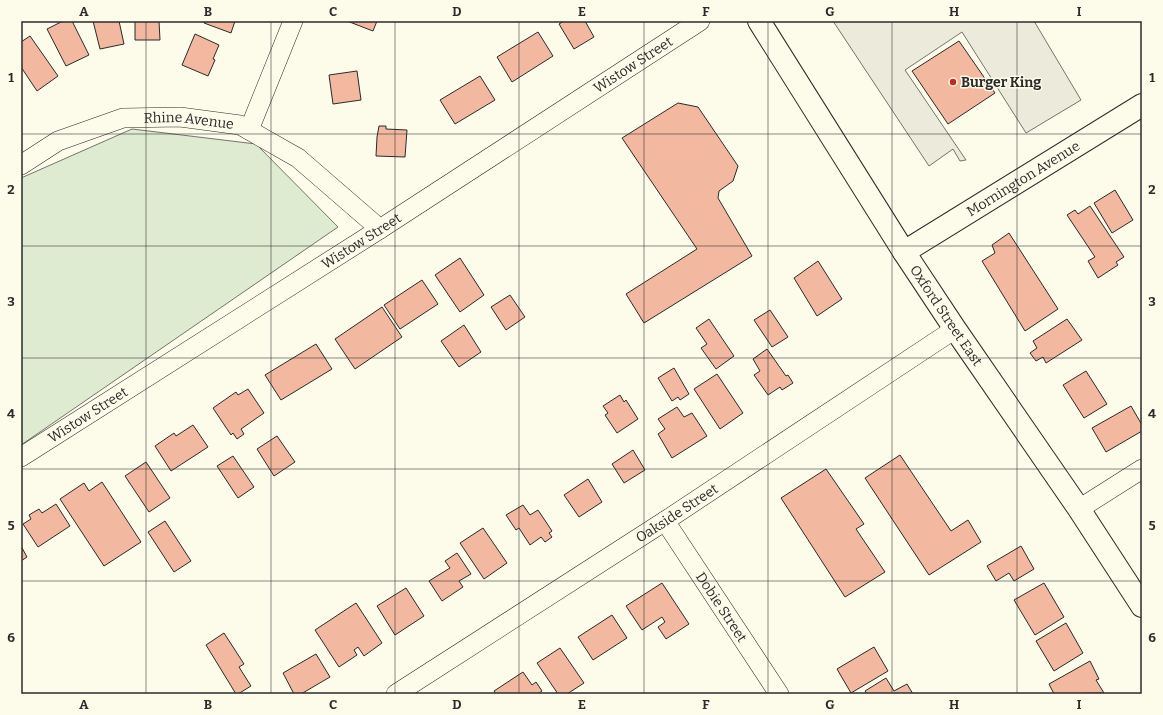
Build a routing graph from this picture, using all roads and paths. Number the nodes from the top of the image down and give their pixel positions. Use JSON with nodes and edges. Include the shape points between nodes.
{"nodes":[{"id":1,"x":293,"y":21,"type":"edge"},
{"id":2,"x":700,"y":21,"type":"edge"},
{"id":3,"x":759,"y":21,"type":"edge"},
{"id":4,"x":1142,"y":105,"type":"edge"},
{"id":5,"x":249,"y":130,"type":"junction"},
{"id":6,"x":21,"y":164,"type":"edge"},
{"id":7,"x":380,"y":229,"type":"junction"},
{"id":8,"x":904,"y":252,"type":"junction"},
{"id":9,"x":955,"y":328,"type":"junction"},
{"id":10,"x":21,"y":457,"type":"edge"},
{"id":11,"x":1142,"y":469,"type":"edge"},
{"id":12,"x":1079,"y":509,"type":"junction"},
{"id":13,"x":665,"y":521,"type":"junction"},
{"id":14,"x":1142,"y":606,"type":"edge"},
{"id":15,"x":396,"y":694,"type":"edge"},
{"id":16,"x":779,"y":694,"type":"edge"}],
"edges":[{"from":1,"to":5,"type":"street"},
{"from":2,"to":7,"type":"street","name":"Wistow Street"},
{"from":3,"to":8,"type":"main road","name":"Oxford Street East"},
{"from":4,"to":8,"type":"main road","name":"Mornington Avenue"},
{"from":5,"to":6,"type":"street","name":"Rhine Avenue","via":[[240,125],[180,117],[123,118],[58,141]]},
{"from":5,"to":7,"type":"street","name":"Rhine Avenue","via":[[298,158]]},
{"from":7,"to":10,"type":"street","name":"Wistow Street"},
{"from":8,"to":9,"type":"main road","name":"Oxford Street East"},
{"from":9,"to":12,"type":"main road","name":"Oxford Street East"},
{"from":9,"to":13,"type":"street","name":"Oakside Street"},
{"from":11,"to":12,"type":"street"},
{"from":12,"to":14,"type":"main road","name":"Oxford Street East"},
{"from":13,"to":15,"type":"street","name":"Oakside Street"},
{"from":13,"to":16,"type":"street","name":"Dobie Street"}]}
